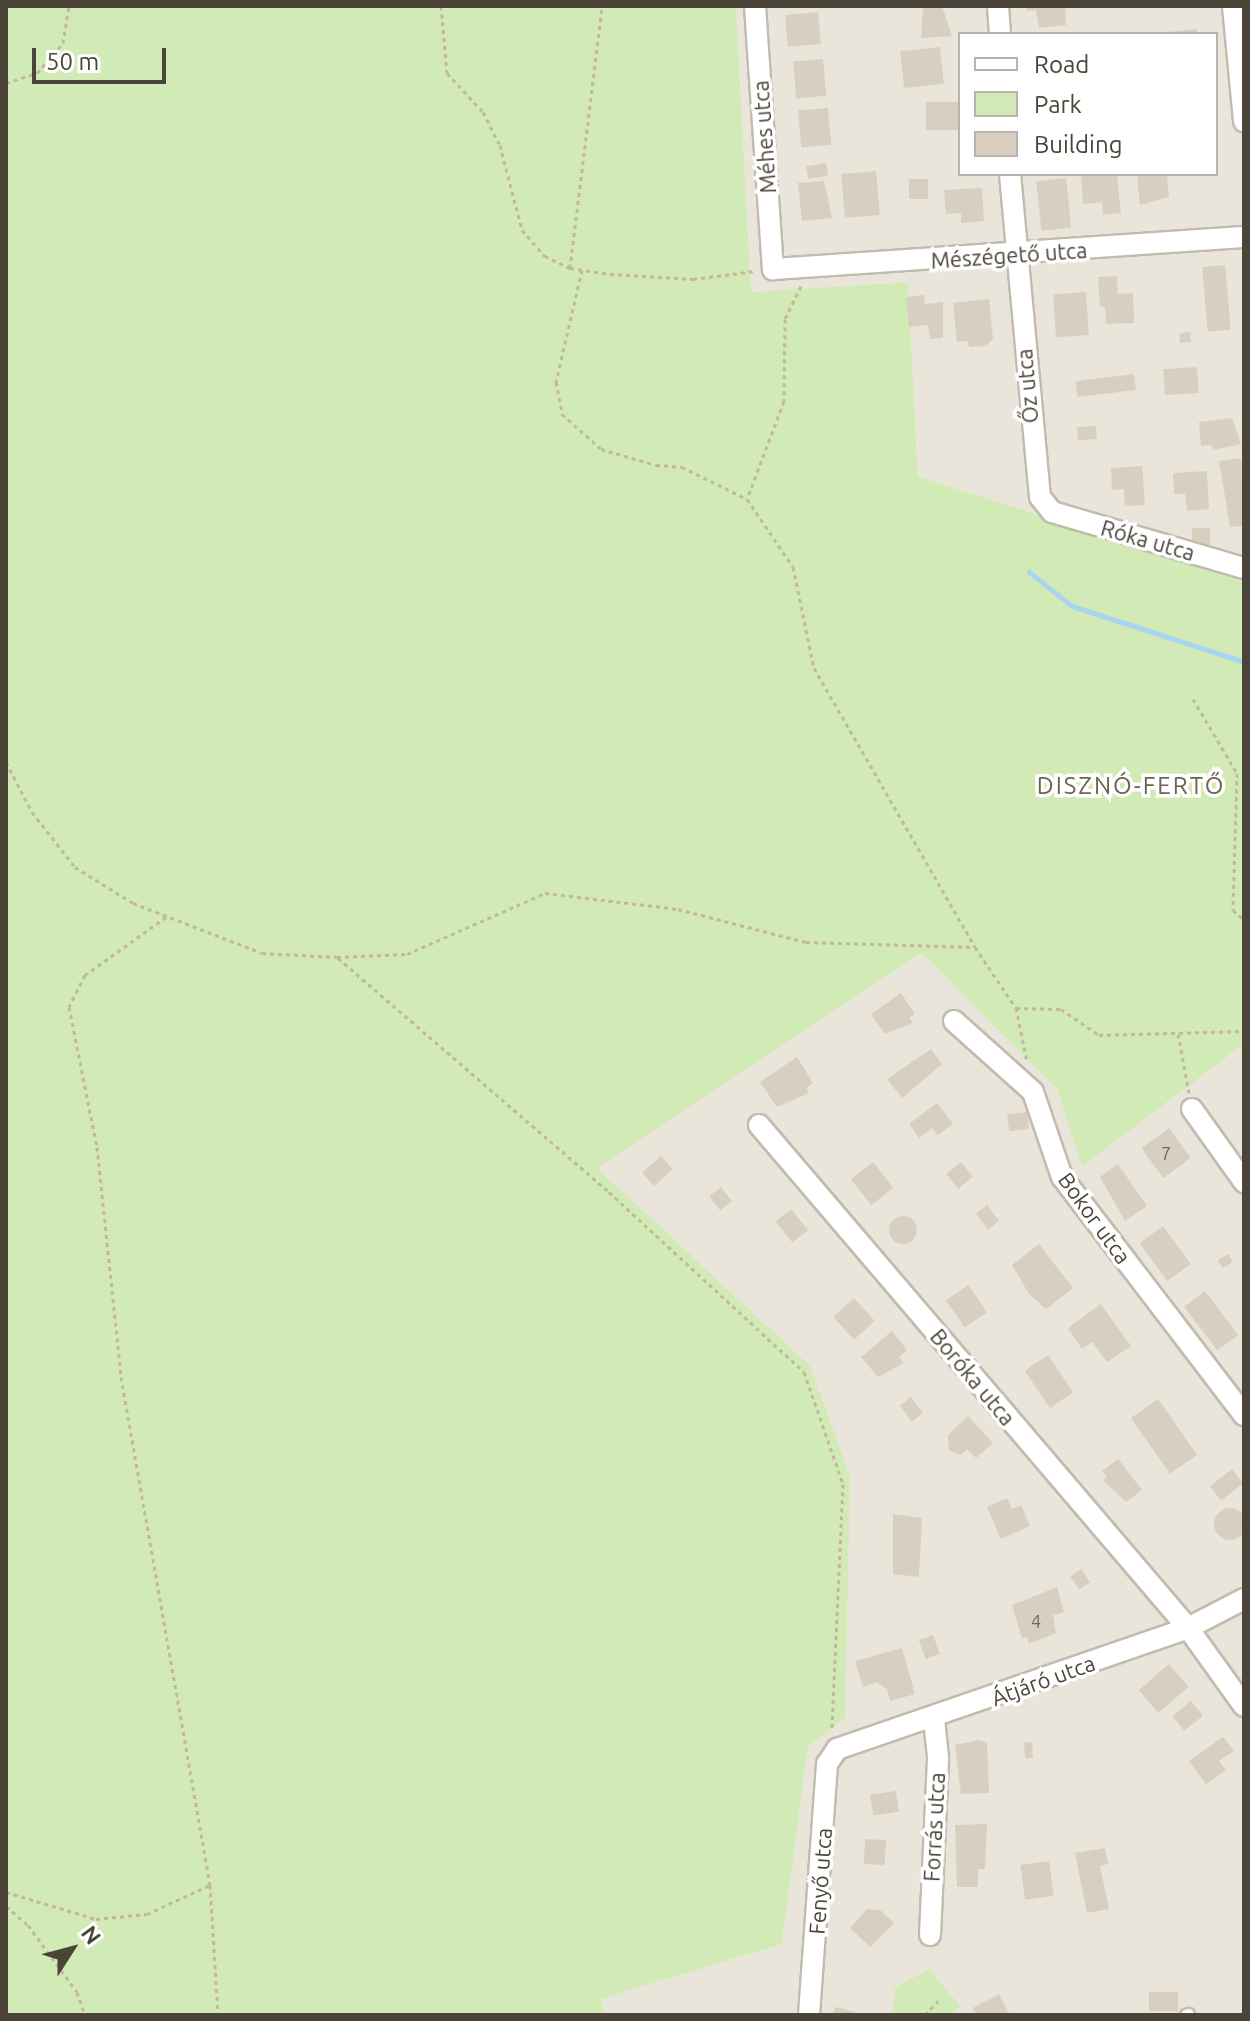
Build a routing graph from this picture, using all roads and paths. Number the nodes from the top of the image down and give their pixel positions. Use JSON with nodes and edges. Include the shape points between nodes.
{"nodes":[{"id":1,"x":69,"y":6,"type":"edge"},
{"id":2,"x":441,"y":6,"type":"edge"},
{"id":3,"x":602,"y":6,"type":"edge"},
{"id":4,"x":755,"y":6,"type":"edge"},
{"id":5,"x":998,"y":6,"type":"edge"},
{"id":6,"x":1233,"y":6,"type":"edge"},
{"id":7,"x":1000,"y":32,"type":"edge"},
{"id":8,"x":6,"y":83,"type":"edge"},
{"id":9,"x":1244,"y":121,"type":"edge"},
{"id":10,"x":1010,"y":176,"type":"edge"},
{"id":11,"x":1244,"y":237,"type":"edge"},
{"id":12,"x":1016,"y":255,"type":"junction"},
{"id":13,"x":570,"y":268,"type":"junction"},
{"id":14,"x":811,"y":268,"type":"junction"},
{"id":15,"x":773,"y":269,"type":"junction"},
{"id":16,"x":582,"y":270,"type":"junction"},
{"id":17,"x":747,"y":499,"type":"junction"},
{"id":18,"x":1052,"y":512,"type":"joint"},
{"id":19,"x":1244,"y":568,"type":"edge"},
{"id":20,"x":1193,"y":699,"type":"dead end"},
{"id":21,"x":6,"y":762,"type":"edge"},
{"id":22,"x":166,"y":917,"type":"junction"},
{"id":23,"x":1244,"y":920,"type":"edge"},
{"id":24,"x":975,"y":947,"type":"junction"},
{"id":25,"x":337,"y":957,"type":"junction"},
{"id":26,"x":1016,"y":1008,"type":"junction"},
{"id":27,"x":954,"y":1021,"type":"dead end"},
{"id":28,"x":1244,"y":1031,"type":"edge"},
{"id":29,"x":1178,"y":1033,"type":"junction"},
{"id":30,"x":1033,"y":1092,"type":"junction"},
{"id":31,"x":1192,"y":1109,"type":"joint"},
{"id":32,"x":759,"y":1125,"type":"dead end"},
{"id":33,"x":1244,"y":1182,"type":"edge"},
{"id":34,"x":1244,"y":1415,"type":"edge"},
{"id":35,"x":1244,"y":1599,"type":"edge"},
{"id":36,"x":1188,"y":1628,"type":"junction"},
{"id":37,"x":1244,"y":1706,"type":"edge"},
{"id":38,"x":934,"y":1719,"type":"junction"},
{"id":39,"x":837,"y":1749,"type":"junction"},
{"id":40,"x":210,"y":1885,"type":"junction"},
{"id":41,"x":6,"y":1892,"type":"edge"},
{"id":42,"x":6,"y":1906,"type":"edge"},
{"id":43,"x":930,"y":1935,"type":"dead end"},
{"id":44,"x":938,"y":2001,"type":"dead end"},
{"id":45,"x":85,"y":2015,"type":"edge"},
{"id":46,"x":218,"y":2015,"type":"edge"},
{"id":47,"x":809,"y":2015,"type":"edge"},
{"id":48,"x":925,"y":2015,"type":"edge"}],
"edges":[{"from":1,"to":8,"type":"path","via":[[63,43],[37,73]]},
{"from":2,"to":13,"type":"path","via":[[447,73],[483,112],[500,145],[522,230],[545,256]]},
{"from":3,"to":13,"type":"path"},
{"from":4,"to":15,"type":"street","name":"Méhes utca"},
{"from":5,"to":7,"type":"street"},
{"from":6,"to":9,"type":"street"},
{"from":10,"to":12,"type":"street","name":"Őz utca"},
{"from":11,"to":12,"type":"street","name":"Mészégető utca"},
{"from":12,"to":14,"type":"street","name":"Mészégető utca"},
{"from":12,"to":18,"type":"street","name":"Őz utca","via":[[1035,484]]},
{"from":13,"to":16,"type":"path"},
{"from":14,"to":15,"type":"street","name":"Mészégető utca"},
{"from":14,"to":17,"type":"path","via":[[785,319],[784,401]]},
{"from":15,"to":16,"type":"path","via":[[693,279]]},
{"from":16,"to":17,"type":"path","via":[[556,382],[562,414],[601,449],[682,467]]},
{"from":17,"to":24,"type":"path","via":[[793,567],[814,668]]},
{"from":18,"to":19,"type":"street","name":"Róka utca"},
{"from":20,"to":23,"type":"path","via":[[1237,773],[1233,910]]},
{"from":21,"to":22,"type":"path","via":[[32,812],[75,867]]},
{"from":22,"to":25,"type":"path","via":[[262,953]]},
{"from":22,"to":40,"type":"path","via":[[85,975],[69,1007],[97,1147],[121,1377]]},
{"from":24,"to":25,"type":"path","via":[[806,942],[678,909],[545,893],[407,954]]},
{"from":24,"to":26,"type":"path"},
{"from":25,"to":39,"type":"path","via":[[609,1192],[804,1372],[843,1484],[830,1723]]},
{"from":26,"to":29,"type":"path","via":[[1061,1009],[1099,1035]]},
{"from":26,"to":30,"type":"path"},
{"from":27,"to":30,"type":"street","name":"Bokor utca"},
{"from":28,"to":29,"type":"path"},
{"from":29,"to":31,"type":"path"},
{"from":30,"to":34,"type":"street","name":"Bokor utca","via":[[1062,1177]]},
{"from":31,"to":33,"type":"street"},
{"from":32,"to":36,"type":"street","name":"Boróka utca"},
{"from":35,"to":36,"type":"street","name":"Átjáró utca"},
{"from":36,"to":37,"type":"street","name":"Boróka utca"},
{"from":36,"to":38,"type":"street","name":"Átjáró utca"},
{"from":38,"to":39,"type":"street","name":"Átjáró utca"},
{"from":38,"to":43,"type":"street","name":"Forrás utca","via":[[938,1757]]},
{"from":39,"to":47,"type":"street","name":"Fenyő utca","via":[[827,1764]]},
{"from":40,"to":41,"type":"path","via":[[147,1914],[96,1919]]},
{"from":40,"to":46,"type":"path"},
{"from":42,"to":45,"type":"path","via":[[45,1947],[77,1992]]},
{"from":44,"to":48,"type":"path"}]}
